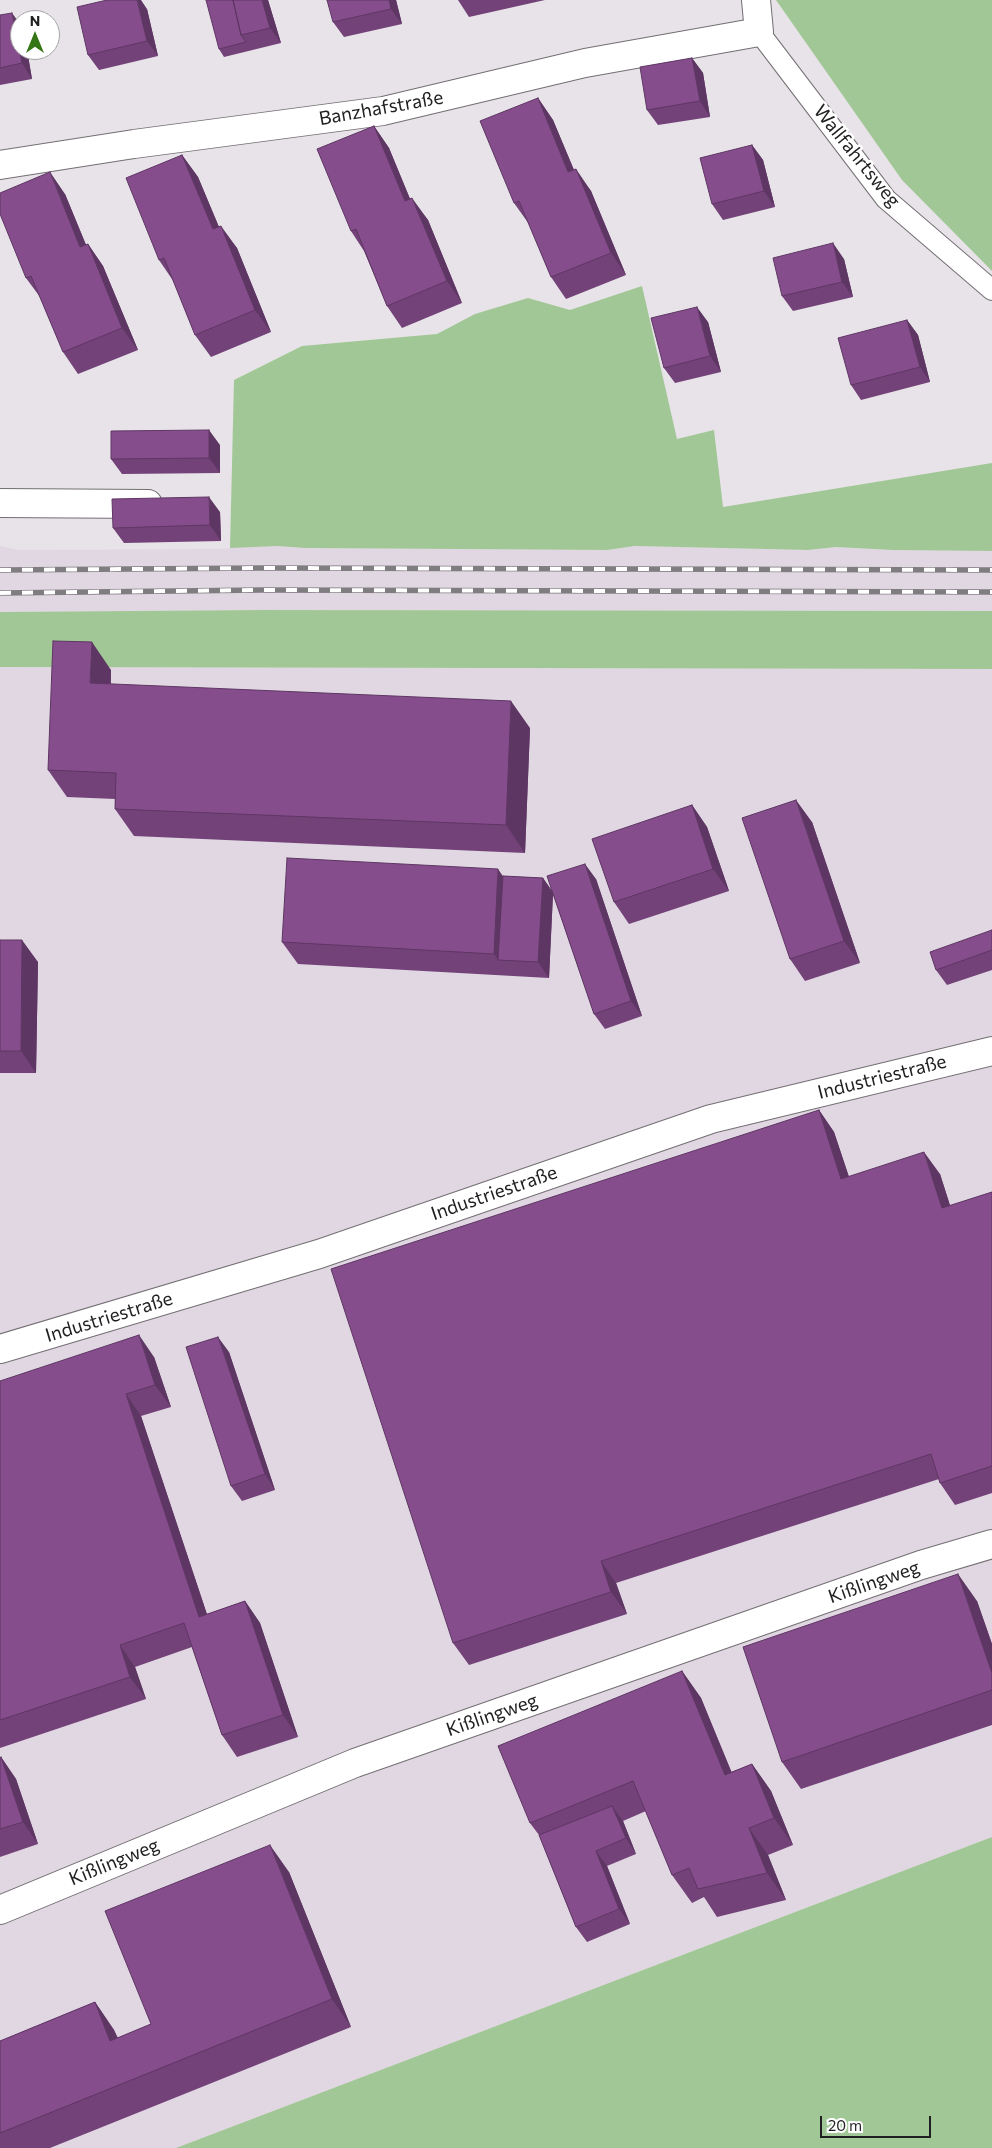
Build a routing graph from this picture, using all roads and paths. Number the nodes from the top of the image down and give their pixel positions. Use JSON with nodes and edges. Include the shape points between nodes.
{"nodes":[{"id":1,"x":756,"y":0,"type":"edge"},
{"id":2,"x":759,"y":32,"type":"junction"},
{"id":3,"x":0,"y":165,"type":"edge"},
{"id":4,"x":992,"y":290,"type":"edge"},
{"id":5,"x":0,"y":503,"type":"edge"},
{"id":6,"x":175,"y":504,"type":"edge"},
{"id":7,"x":992,"y":1051,"type":"edge"},
{"id":8,"x":0,"y":1349,"type":"edge"},
{"id":9,"x":992,"y":1544,"type":"edge"},
{"id":10,"x":0,"y":1910,"type":"edge"}],
"edges":[{"from":1,"to":2,"type":"street"},
{"from":2,"to":3,"type":"street","name":"Banzhafstraße","via":[[585,63],[383,111]]},
{"from":2,"to":4,"type":"lane","name":"Wallfahrtsweg","via":[[886,198]]},
{"from":5,"to":6,"type":"street"},
{"from":7,"to":8,"type":"street","name":"Industriestraße","via":[[711,1119],[319,1254]]},
{"from":9,"to":10,"type":"street","name":"Kißlingweg","via":[[912,1568],[355,1763]]}]}
